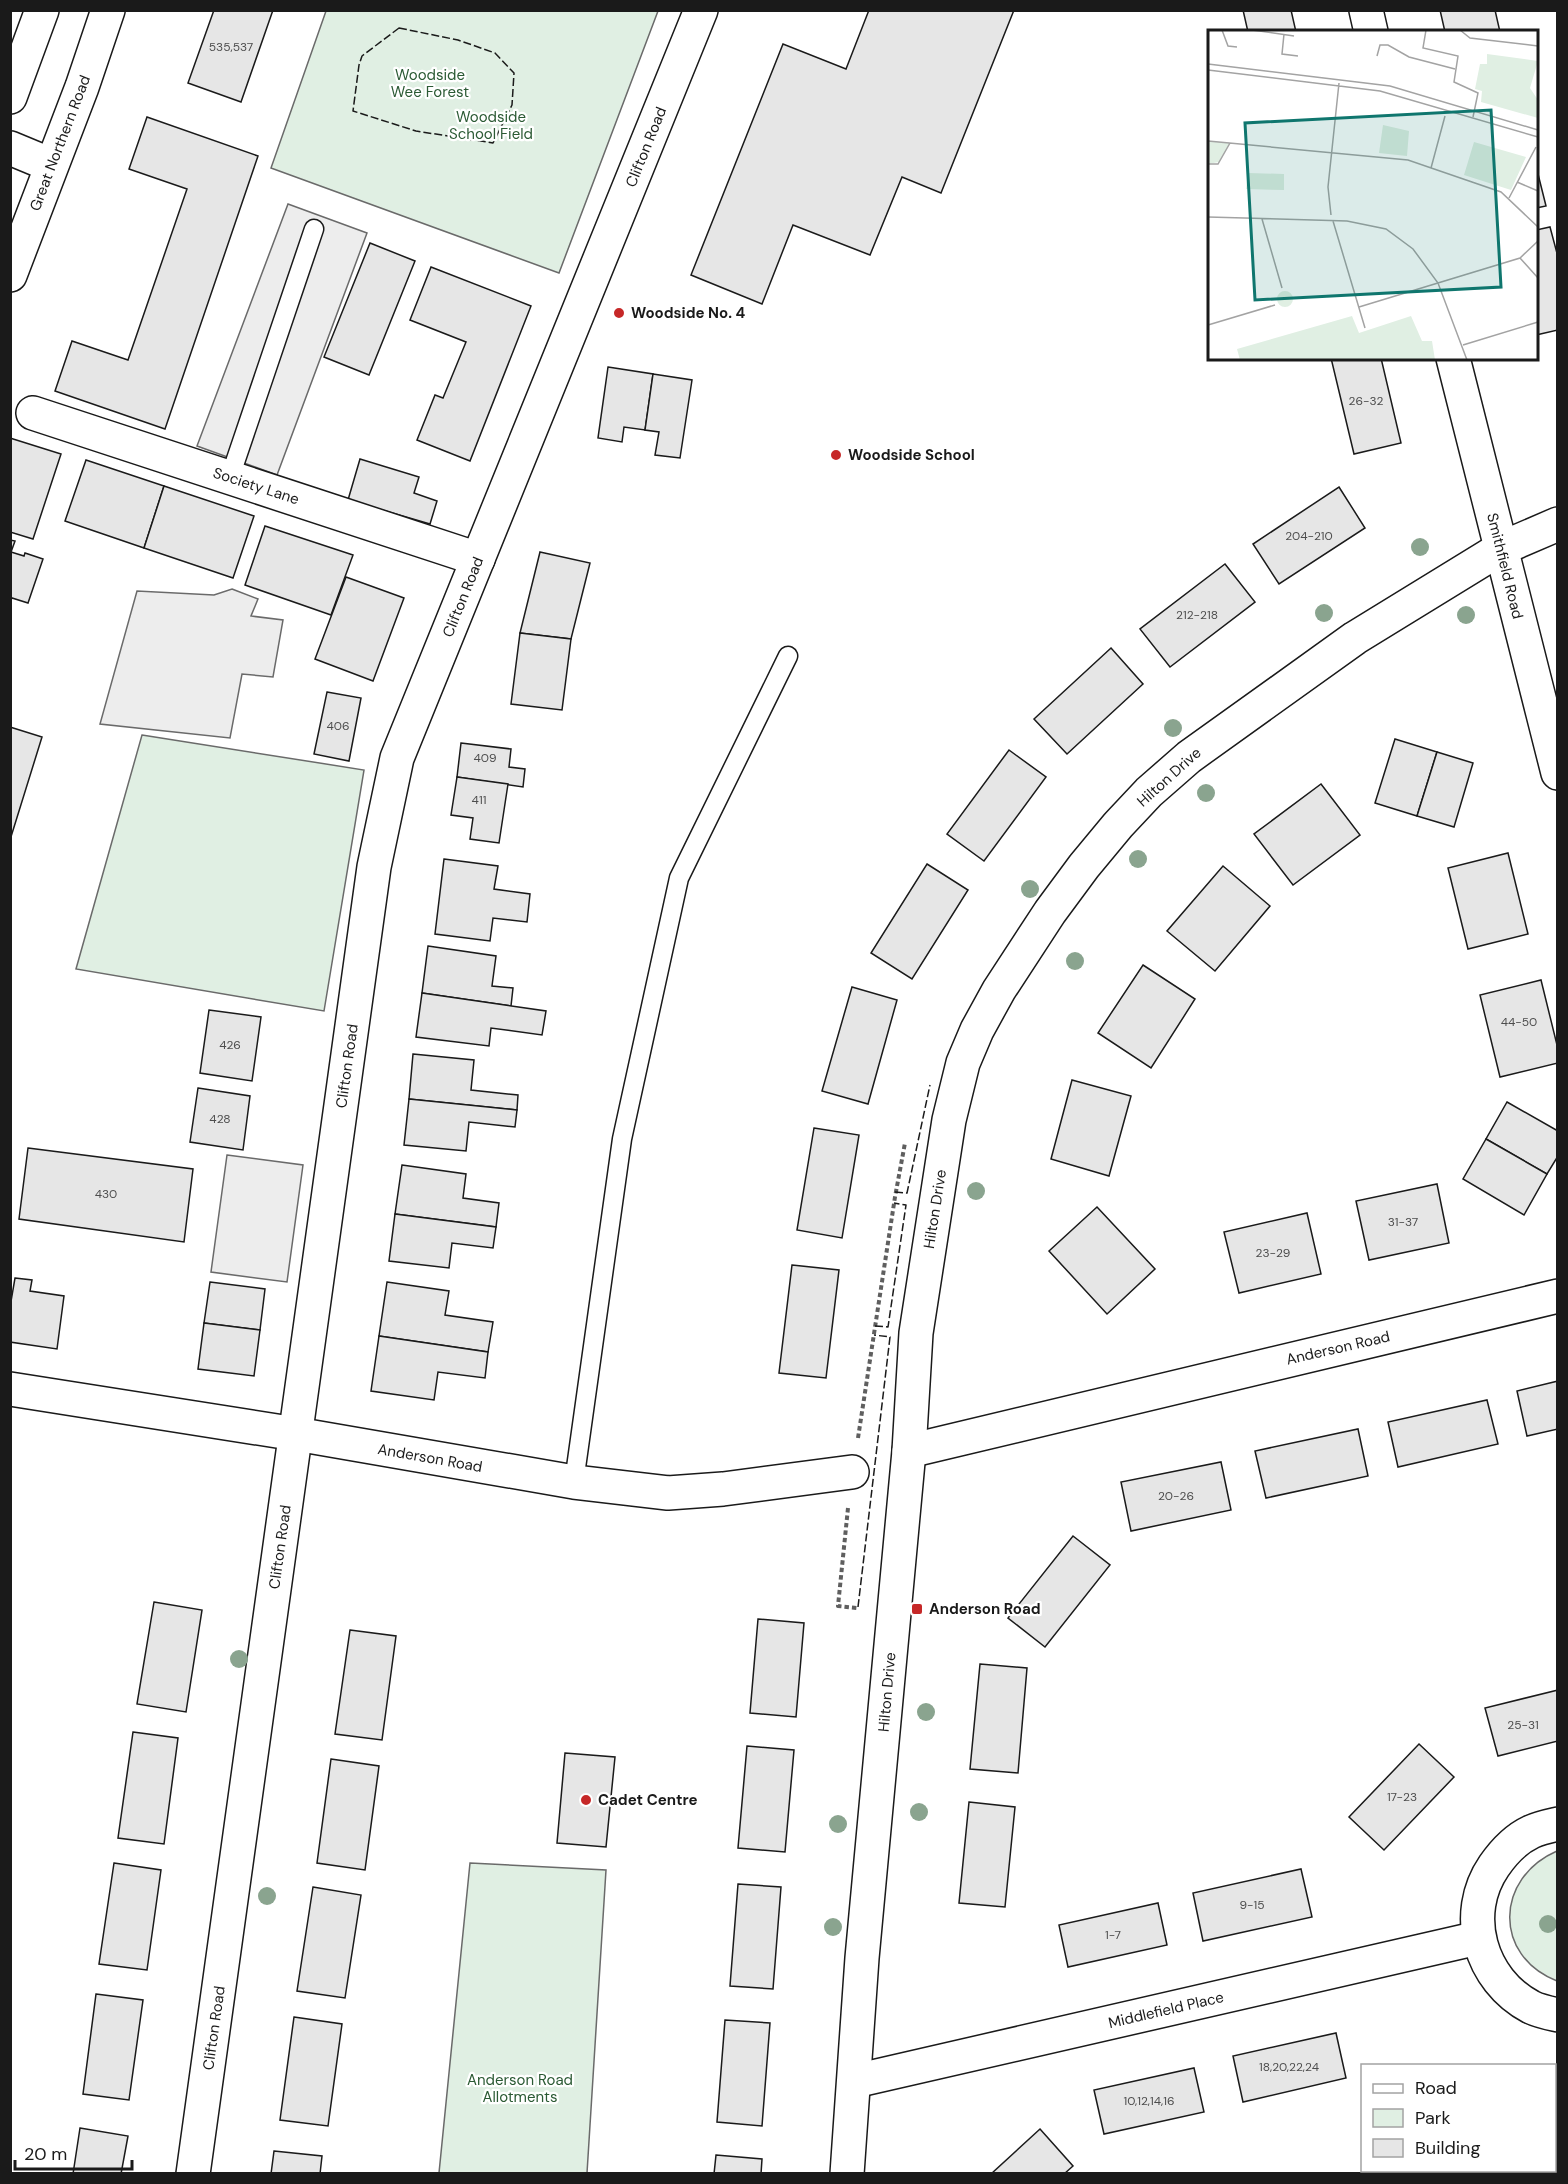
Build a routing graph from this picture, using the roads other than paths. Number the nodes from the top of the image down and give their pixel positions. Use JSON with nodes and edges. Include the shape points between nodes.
{"nodes":[{"id":1,"x":42,"y":10,"type":"edge"},
{"id":2,"x":108,"y":10,"type":"edge"},
{"id":3,"x":701,"y":10,"type":"edge"},
{"id":4,"x":1366,"y":10,"type":"edge"},
{"id":5,"x":1371,"y":30,"type":"edge"},
{"id":6,"x":10,"y":97,"type":"edge"},
{"id":7,"x":10,"y":148,"type":"edge"},
{"id":8,"x":51,"y":165,"type":"junction"},
{"id":9,"x":314,"y":229,"type":"dead end"},
{"id":10,"x":10,"y":274,"type":"edge"},
{"id":11,"x":1453,"y":360,"type":"edge"},
{"id":12,"x":33,"y":413,"type":"dead end"},
{"id":13,"x":230,"y":477,"type":"junction"},
{"id":14,"x":1557,"y":524,"type":"edge"},
{"id":15,"x":1500,"y":549,"type":"junction"},
{"id":16,"x":478,"y":559,"type":"junction"},
{"id":17,"x":788,"y":656,"type":"dead end"},
{"id":18,"x":1557,"y":773,"type":"edge"},
{"id":19,"x":1557,"y":1296,"type":"edge"},
{"id":20,"x":10,"y":1389,"type":"edge"},
{"id":21,"x":296,"y":1434,"type":"junction"},
{"id":22,"x":909,"y":1451,"type":"junction"},
{"id":23,"x":852,"y":1472,"type":"dead end"},
{"id":24,"x":574,"y":1482,"type":"junction"},
{"id":25,"x":1557,"y":1824,"type":"edge"},
{"id":26,"x":1478,"y":1938,"type":"junction"},
{"id":27,"x":1557,"y":2015,"type":"edge"},
{"id":28,"x":855,"y":2081,"type":"junction"},
{"id":29,"x":193,"y":2174,"type":"edge"},
{"id":30,"x":847,"y":2174,"type":"edge"}],
"edges":[{"from":1,"to":6,"type":"street"},
{"from":2,"to":8,"type":"street","name":"Great Northern Road"},
{"from":3,"to":16,"type":"street","name":"Clifton Road"},
{"from":4,"to":5,"type":"street"},
{"from":7,"to":8,"type":"street"},
{"from":8,"to":10,"type":"street","name":"Great Northern Road"},
{"from":9,"to":13,"type":"lane"},
{"from":11,"to":15,"type":"street","name":"Smithfield Road"},
{"from":12,"to":13,"type":"street","name":"Society Lane"},
{"from":13,"to":16,"type":"street","name":"Society Lane"},
{"from":14,"to":15,"type":"street","name":"Hilton Drive"},
{"from":15,"to":18,"type":"street","name":"Smithfield Road"},
{"from":15,"to":22,"type":"street","name":"Hilton Drive","via":[[1355,638],[1189,757],[1149,792],[1084,866],[1005,981],[963,1063],[950,1120],[916,1333]]},
{"from":16,"to":21,"type":"street","name":"Clifton Road","via":[[398,758],[374,867]]},
{"from":17,"to":24,"type":"lane","via":[[679,878],[622,1139]]},
{"from":19,"to":22,"type":"street","name":"Anderson Road"},
{"from":20,"to":21,"type":"street","name":"Anderson Road"},
{"from":21,"to":24,"type":"street","name":"Anderson Road"},
{"from":21,"to":29,"type":"street","name":"Clifton Road"},
{"from":22,"to":28,"type":"street","name":"Hilton Drive","via":[[862,1959]]},
{"from":23,"to":24,"type":"street","name":"Anderson Road","via":[[668,1493]]},
{"from":25,"to":26,"type":"street","via":[[1529,1833],[1504,1851],[1487,1877],[1477,1907]]},
{"from":26,"to":27,"type":"street","via":[[1488,1967],[1507,1990],[1532,2008]]},
{"from":26,"to":28,"type":"street","name":"Middlefield Place"},
{"from":28,"to":30,"type":"street","name":"Hilton Drive"}]}
